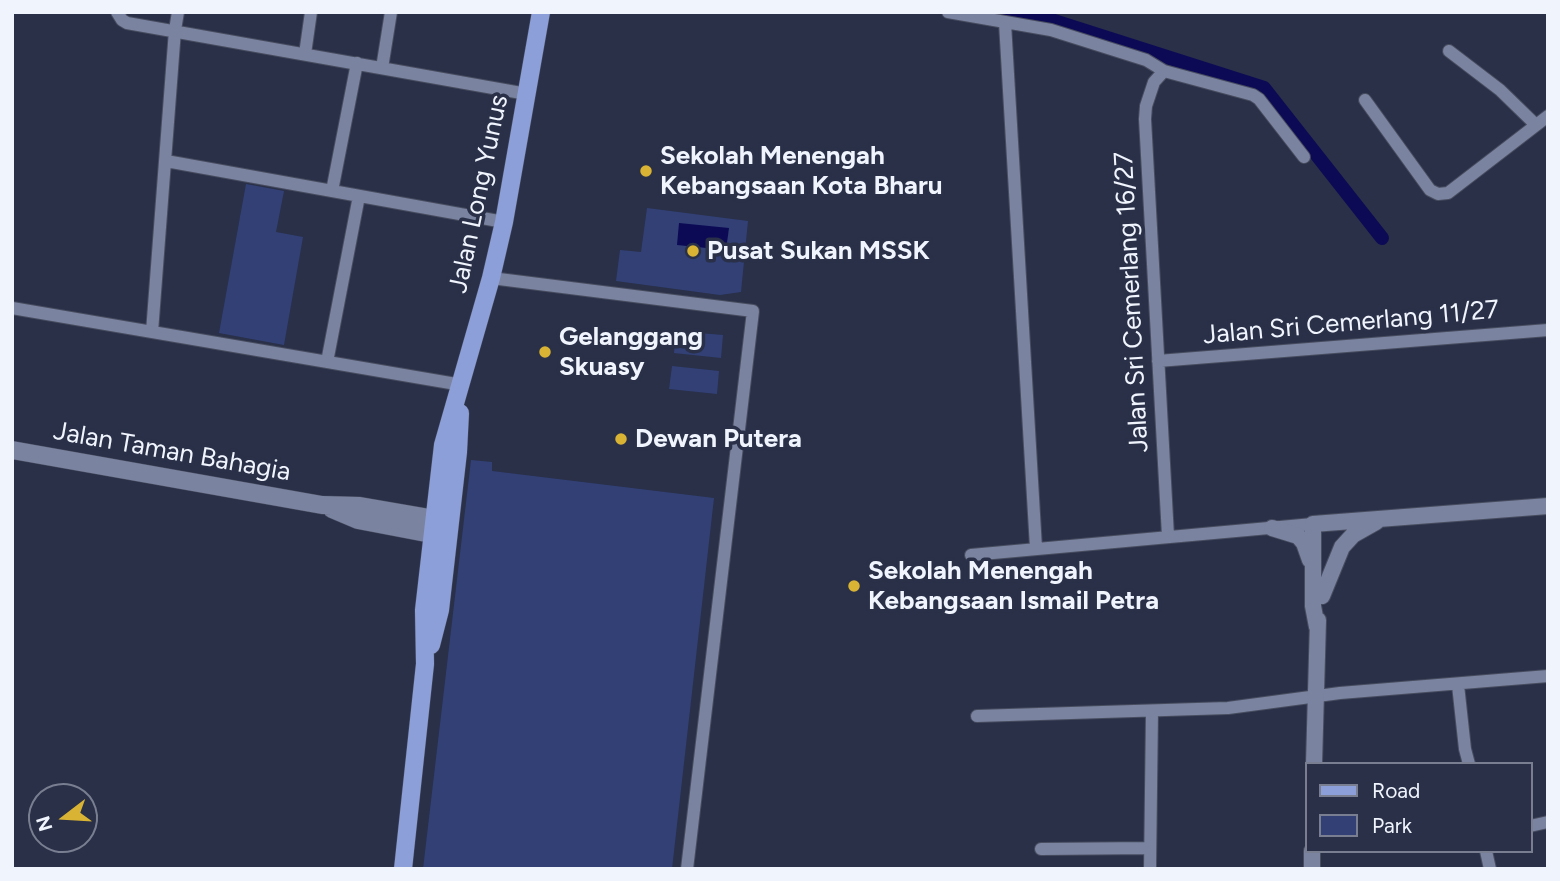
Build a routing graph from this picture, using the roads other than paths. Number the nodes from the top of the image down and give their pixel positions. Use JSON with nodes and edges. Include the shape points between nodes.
{"nodes":[{"id":1,"x":117,"y":12,"type":"edge"},
{"id":2,"x":178,"y":12,"type":"edge"},
{"id":3,"x":311,"y":12,"type":"edge"},
{"id":4,"x":391,"y":12,"type":"edge"},
{"id":5,"x":541,"y":12,"type":"edge"},
{"id":6,"x":948,"y":12,"type":"edge"},
{"id":7,"x":1005,"y":23,"type":"junction"},
{"id":8,"x":175,"y":30,"type":"junction"},
{"id":9,"x":1449,"y":51,"type":"dead end"},
{"id":10,"x":304,"y":54,"type":"junction"},
{"id":11,"x":357,"y":63,"type":"junction"},
{"id":12,"x":382,"y":68,"type":"junction"},
{"id":13,"x":1164,"y":71,"type":"junction"},
{"id":14,"x":527,"y":94,"type":"junction"},
{"id":15,"x":1365,"y":100,"type":"dead end"},
{"id":16,"x":1548,"y":116,"type":"edge"},
{"id":17,"x":1536,"y":125,"type":"junction"},
{"id":18,"x":1304,"y":157,"type":"dead end"},
{"id":19,"x":166,"y":162,"type":"junction"},
{"id":20,"x":332,"y":191,"type":"junction"},
{"id":21,"x":359,"y":196,"type":"junction"},
{"id":22,"x":504,"y":222,"type":"junction"},
{"id":23,"x":491,"y":278,"type":"junction"},
{"id":24,"x":12,"y":309,"type":"edge"},
{"id":25,"x":1548,"y":330,"type":"edge"},
{"id":26,"x":152,"y":332,"type":"junction"},
{"id":27,"x":1158,"y":361,"type":"junction"},
{"id":28,"x":327,"y":362,"type":"junction"},
{"id":29,"x":462,"y":385,"type":"junction"},
{"id":30,"x":12,"y":450,"type":"edge"},
{"id":31,"x":1548,"y":506,"type":"edge"},
{"id":32,"x":1385,"y":519,"type":"junction"},
{"id":33,"x":1318,"y":524,"type":"junction"},
{"id":34,"x":442,"y":528,"type":"junction"},
{"id":35,"x":1272,"y":528,"type":"junction"},
{"id":36,"x":1168,"y":537,"type":"junction"},
{"id":37,"x":1036,"y":548,"type":"junction"},
{"id":38,"x":971,"y":555,"type":"dead end"},
{"id":39,"x":1313,"y":573,"type":"junction"},
{"id":40,"x":1322,"y":596,"type":"junction"},
{"id":41,"x":1317,"y":627,"type":"junction"},
{"id":42,"x":1548,"y":676,"type":"edge"},
{"id":43,"x":1458,"y":685,"type":"junction"},
{"id":44,"x":1316,"y":696,"type":"junction"},
{"id":45,"x":1152,"y":711,"type":"junction"},
{"id":46,"x":977,"y":716,"type":"dead end"},
{"id":47,"x":1314,"y":762,"type":"edge"},
{"id":48,"x":1468,"y":762,"type":"edge"},
{"id":49,"x":1150,"y":848,"type":"junction"},
{"id":50,"x":1041,"y":849,"type":"dead end"},
{"id":51,"x":403,"y":869,"type":"edge"},
{"id":52,"x":687,"y":869,"type":"edge"},
{"id":53,"x":1150,"y":869,"type":"edge"}],
"edges":[{"from":1,"to":8,"type":"street","via":[[127,23]]},
{"from":2,"to":8,"type":"street"},
{"from":3,"to":10,"type":"street"},
{"from":4,"to":12,"type":"street"},
{"from":5,"to":14,"type":"main road","name":"Jalan Long Yunus"},
{"from":6,"to":7,"type":"street"},
{"from":7,"to":13,"type":"street","via":[[1060,32],[1146,60]]},
{"from":7,"to":37,"type":"street"},
{"from":8,"to":10,"type":"street"},
{"from":8,"to":19,"type":"street"},
{"from":9,"to":17,"type":"street"},
{"from":10,"to":11,"type":"street"},
{"from":11,"to":12,"type":"street"},
{"from":11,"to":20,"type":"street"},
{"from":12,"to":14,"type":"street"},
{"from":13,"to":18,"type":"street","via":[[1253,95]]},
{"from":13,"to":27,"type":"street","name":"Jalan Sri Cemerlang 16/27","via":[[1154,82],[1145,119]]},
{"from":14,"to":22,"type":"main road","name":"Jalan Long Yunus"},
{"from":15,"to":17,"type":"street","via":[[1430,190],[1438,194],[1448,193]]},
{"from":16,"to":17,"type":"street"},
{"from":19,"to":20,"type":"street"},
{"from":19,"to":26,"type":"street"},
{"from":20,"to":21,"type":"street"},
{"from":21,"to":22,"type":"street"},
{"from":21,"to":28,"type":"street"},
{"from":22,"to":23,"type":"main road","name":"Jalan Long Yunus"},
{"from":23,"to":29,"type":"main road","name":"Jalan Long Yunus"},
{"from":23,"to":52,"type":"street","via":[[753,311]]},
{"from":24,"to":26,"type":"street"},
{"from":25,"to":27,"type":"street","name":"Jalan Sri Cemerlang 11/27"},
{"from":26,"to":28,"type":"street"},
{"from":27,"to":36,"type":"street","name":"Jalan Sri Cemerlang 16/27"},
{"from":28,"to":29,"type":"street"},
{"from":29,"to":34,"type":"main road","name":"Jalan Long Yunus","via":[[458,452]]},
{"from":30,"to":34,"type":"main road","name":"Jalan Taman Bahagia","via":[[322,505],[358,520]]},
{"from":31,"to":32,"type":"street"},
{"from":32,"to":33,"type":"street"},
{"from":32,"to":40,"type":"street","via":[[1353,535],[1342,547]]},
{"from":33,"to":35,"type":"street"},
{"from":33,"to":39,"type":"street"},
{"from":33,"to":40,"type":"street"},
{"from":34,"to":51,"type":"main road","name":"Jalan Long Yunus","via":[[424,610],[425,664]]},
{"from":35,"to":36,"type":"street"},
{"from":35,"to":39,"type":"street","via":[[1298,536]]},
{"from":36,"to":37,"type":"street"},
{"from":37,"to":38,"type":"street"},
{"from":39,"to":41,"type":"street"},
{"from":40,"to":41,"type":"street"},
{"from":41,"to":44,"type":"street"},
{"from":42,"to":43,"type":"street"},
{"from":43,"to":44,"type":"street"},
{"from":43,"to":48,"type":"street"},
{"from":44,"to":45,"type":"street","via":[[1228,708]]},
{"from":44,"to":47,"type":"street"},
{"from":45,"to":46,"type":"street"},
{"from":45,"to":49,"type":"street"},
{"from":49,"to":50,"type":"street"},
{"from":49,"to":53,"type":"street"}]}
